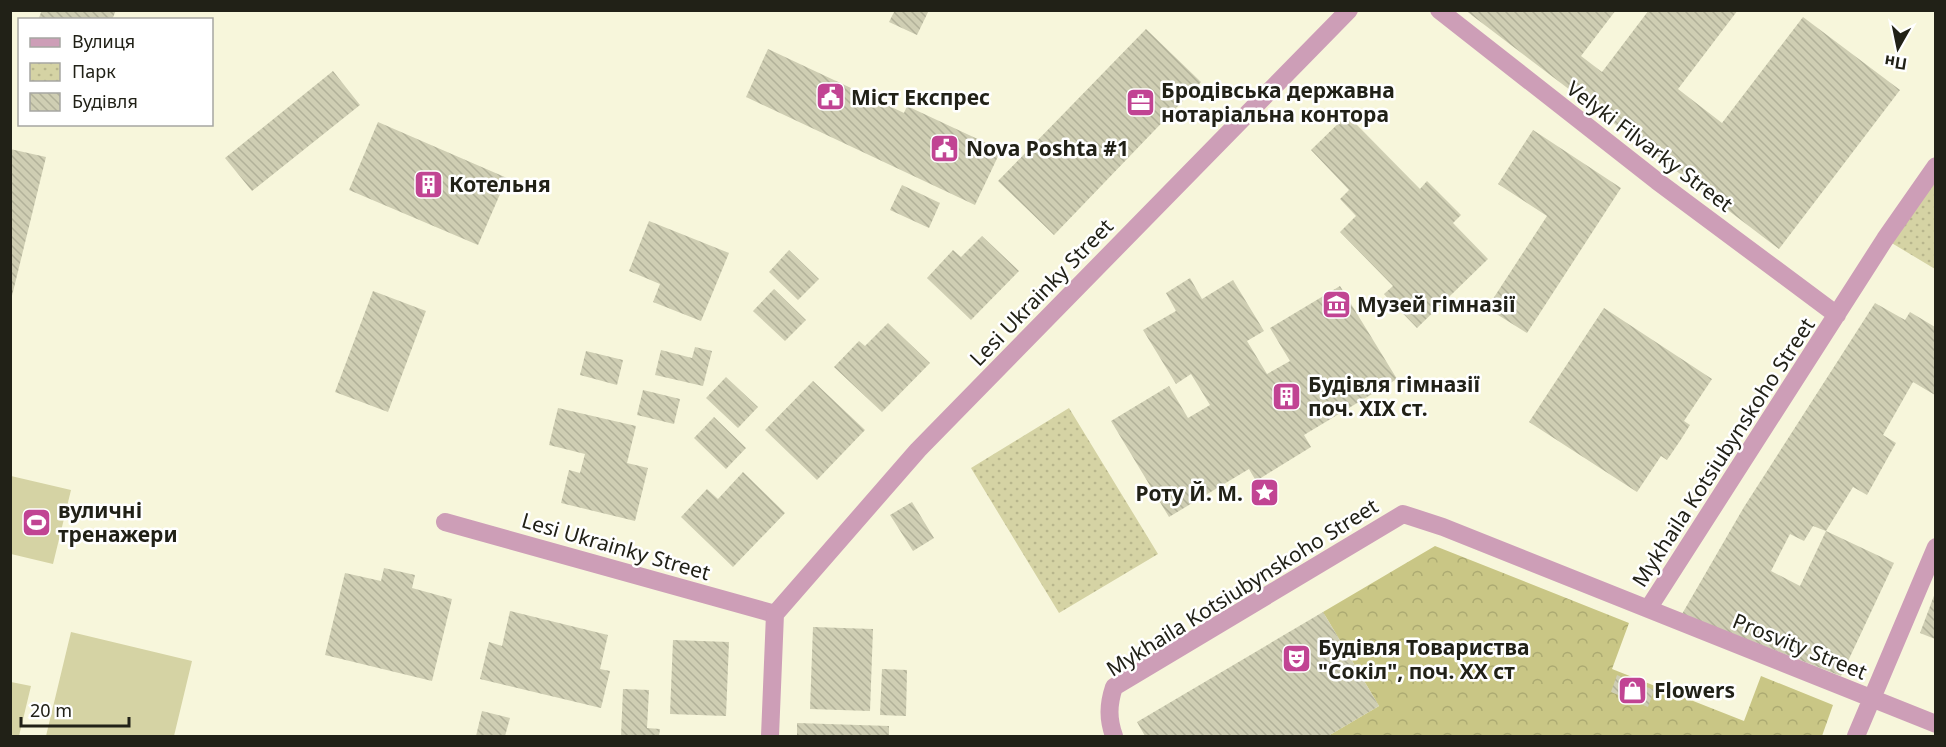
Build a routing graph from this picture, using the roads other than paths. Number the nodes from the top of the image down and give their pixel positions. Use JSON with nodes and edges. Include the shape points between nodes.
{"nodes":[{"id":1,"x":1349,"y":10,"type":"edge"},
{"id":2,"x":1438,"y":10,"type":"edge"},
{"id":3,"x":1935,"y":165,"type":"edge"},
{"id":4,"x":1837,"y":315,"type":"junction"},
{"id":5,"x":444,"y":522,"type":"dead end"},
{"id":6,"x":1935,"y":547,"type":"edge"},
{"id":7,"x":1648,"y":609,"type":"junction"},
{"id":8,"x":775,"y":614,"type":"junction"},
{"id":9,"x":1870,"y":698,"type":"junction"},
{"id":10,"x":1935,"y":724,"type":"edge"},
{"id":11,"x":770,"y":736,"type":"edge"},
{"id":12,"x":1114,"y":736,"type":"edge"},
{"id":13,"x":1856,"y":736,"type":"edge"}],
"edges":[{"from":1,"to":8,"type":"street","name":"Lesi Ukrainky Street","via":[[918,450]]},
{"from":2,"to":4,"type":"street","name":"Velyki Filvarky Street"},
{"from":3,"to":4,"type":"street","name":"Mykhaila Kotsiubynskoho Street"},
{"from":4,"to":7,"type":"street","name":"Mykhaila Kotsiubynskoho Street"},
{"from":5,"to":8,"type":"street","name":"Lesi Ukrainky Street"},
{"from":6,"to":9,"type":"street"},
{"from":7,"to":9,"type":"street","name":"Prosvity Street"},
{"from":7,"to":12,"type":"street","name":"Mykhaila Kotsiubynskoho Street","via":[[1403,514],[1114,687],[1109,717]]},
{"from":8,"to":11,"type":"street"},
{"from":9,"to":10,"type":"street","name":"Prosvity Street"},
{"from":9,"to":13,"type":"street"}]}
